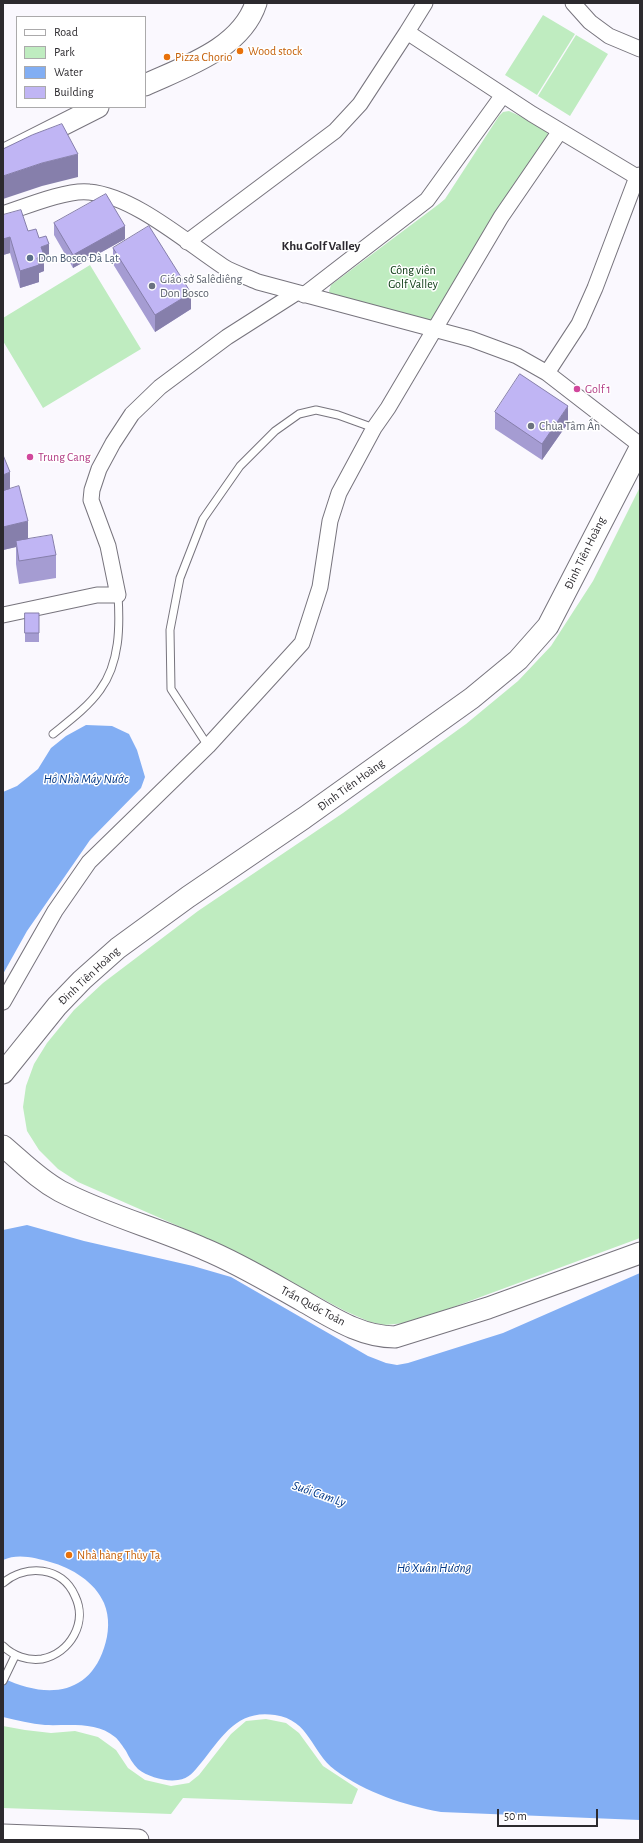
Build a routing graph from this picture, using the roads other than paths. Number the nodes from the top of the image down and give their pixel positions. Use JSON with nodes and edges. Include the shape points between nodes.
{"nodes":[{"id":1,"x":256,"y":3,"type":"edge"},
{"id":2,"x":425,"y":3,"type":"edge"},
{"id":3,"x":573,"y":3,"type":"edge"},
{"id":4,"x":407,"y":32,"type":"junction"},
{"id":5,"x":640,"y":49,"type":"edge"},
{"id":6,"x":146,"y":85,"type":"edge"},
{"id":7,"x":503,"y":95,"type":"junction"},
{"id":8,"x":96,"y":108,"type":"edge"},
{"id":9,"x":560,"y":131,"type":"junction"},
{"id":10,"x":3,"y":155,"type":"edge"},
{"id":11,"x":639,"y":176,"type":"edge"},
{"id":12,"x":3,"y":214,"type":"edge"},
{"id":13,"x":187,"y":242,"type":"junction"},
{"id":14,"x":300,"y":294,"type":"junction"},
{"id":15,"x":436,"y":329,"type":"junction"},
{"id":16,"x":546,"y":374,"type":"junction"},
{"id":17,"x":374,"y":428,"type":"junction"},
{"id":18,"x":640,"y":445,"type":"edge"},
{"id":19,"x":640,"y":448,"type":"edge"},
{"id":20,"x":118,"y":595,"type":"junction"},
{"id":21,"x":3,"y":615,"type":"edge"},
{"id":22,"x":53,"y":734,"type":"dead end"},
{"id":23,"x":208,"y":746,"type":"junction"},
{"id":24,"x":3,"y":1002,"type":"edge"},
{"id":25,"x":3,"y":1073,"type":"edge"},
{"id":26,"x":4,"y":1146,"type":"edge"},
{"id":27,"x":640,"y":1253,"type":"edge"},
{"id":28,"x":3,"y":1583,"type":"edge"},
{"id":29,"x":3,"y":1646,"type":"edge"},
{"id":30,"x":15,"y":1656,"type":"junction"},
{"id":31,"x":4,"y":1678,"type":"edge"},
{"id":32,"x":3,"y":1835,"type":"edge"},
{"id":33,"x":138,"y":1840,"type":"edge"}],
"edges":[{"from":1,"to":6,"type":"main road","via":[[242,28],[229,41],[209,55]]},
{"from":2,"to":4,"type":"street"},
{"from":3,"to":5,"type":"street","via":[[590,22],[609,36]]},
{"from":4,"to":7,"type":"street"},
{"from":4,"to":13,"type":"street","via":[[360,104],[335,131]]},
{"from":7,"to":9,"type":"street"},
{"from":7,"to":14,"type":"street","via":[[427,200]]},
{"from":8,"to":10,"type":"main road"},
{"from":9,"to":11,"type":"street"},
{"from":9,"to":15,"type":"street","via":[[501,217]]},
{"from":11,"to":16,"type":"street","via":[[579,324]]},
{"from":12,"to":13,"type":"street","via":[[88,191],[114,197],[149,216]]},
{"from":13,"to":14,"type":"street","via":[[226,268],[258,282]]},
{"from":14,"to":15,"type":"street"},
{"from":14,"to":20,"type":"street","via":[[227,337],[160,387],[132,414],[113,444],[99,469],[91,500],[108,546]]},
{"from":15,"to":16,"type":"street","via":[[517,356]]},
{"from":15,"to":17,"type":"street"},
{"from":16,"to":18,"type":"street"},
{"from":17,"to":23,"type":"street","via":[[340,493],[330,521],[320,587],[302,643]]},
{"from":17,"to":23,"type":"lane","via":[[316,410],[299,414],[275,432],[240,466],[203,519],[180,578],[170,630],[171,689]]},
{"from":19,"to":25,"type":"main road","name":"Đinh Tiên Hoàng","via":[[548,626],[518,660],[472,698],[118,948],[57,1006]]},
{"from":20,"to":21,"type":"street","via":[[97,595]]},
{"from":20,"to":22,"type":"lane","via":[[120,619],[116,654],[107,678],[97,695]]},
{"from":23,"to":24,"type":"street","via":[[89,862],[55,911]]},
{"from":26,"to":27,"type":"main road","name":"Trần Quốc Toản","via":[[34,1174],[60,1191],[204,1249],[362,1332],[380,1337],[408,1334]]},
{"from":28,"to":30,"type":"lane","via":[[12,1576],[26,1571],[40,1570],[55,1574],[67,1583],[75,1596],[79,1610],[79,1625],[63,1650],[50,1657],[36,1660]]},
{"from":29,"to":30,"type":"lane"},
{"from":30,"to":31,"type":"lane"},
{"from":32,"to":33,"type":"main road"}]}
